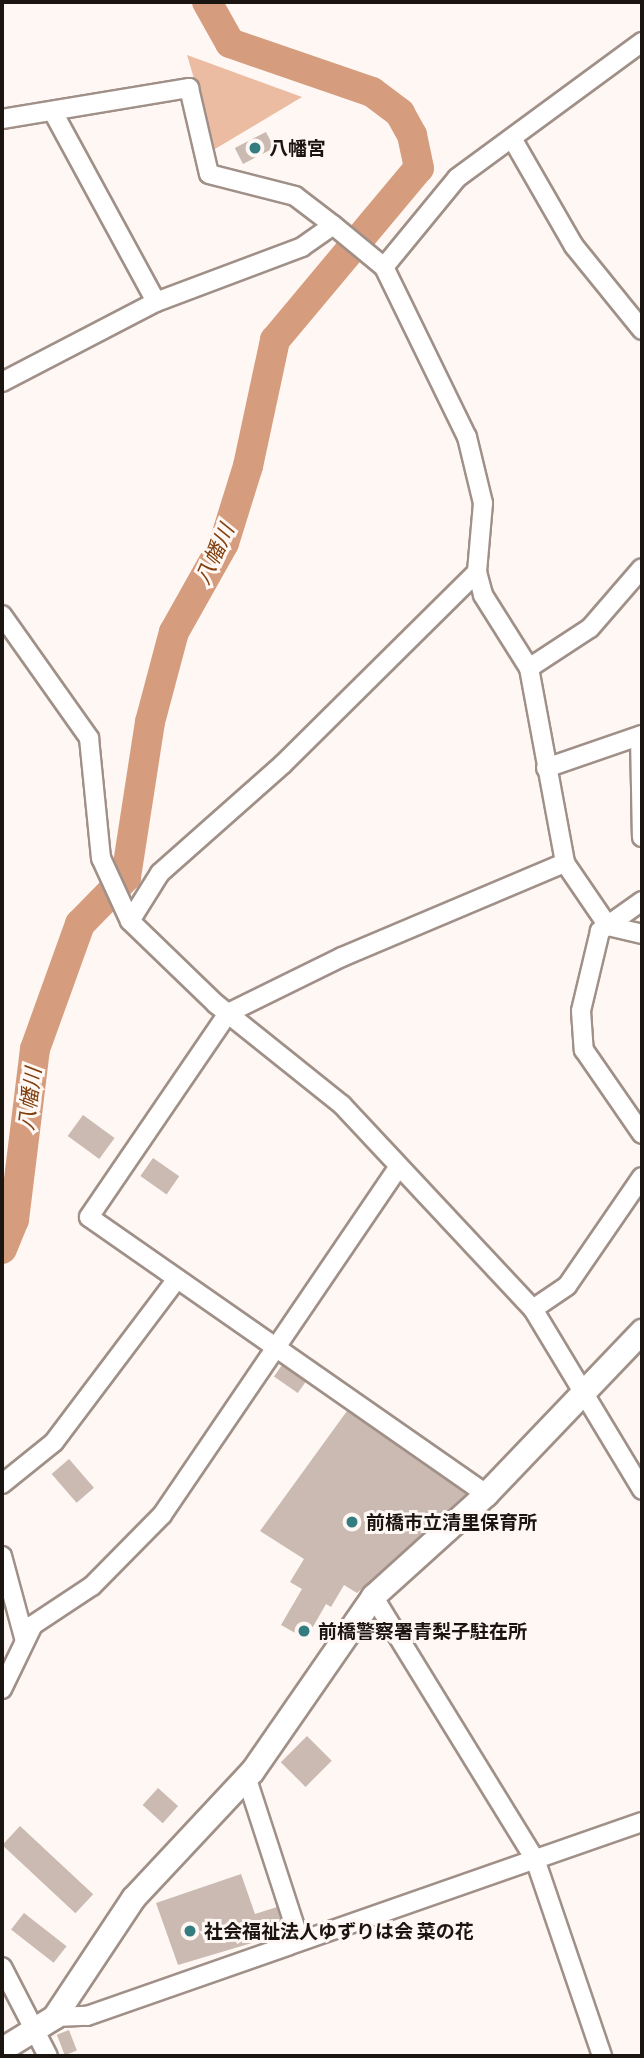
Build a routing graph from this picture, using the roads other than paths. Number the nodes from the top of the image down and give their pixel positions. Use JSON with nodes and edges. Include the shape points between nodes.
{"nodes":[{"id":1,"x":642,"y":42,"type":"edge"},
{"id":2,"x":52,"y":111,"type":"junction"},
{"id":3,"x":2,"y":119,"type":"edge"},
{"id":4,"x":513,"y":140,"type":"junction"},
{"id":5,"x":338,"y":229,"type":"junction"},
{"id":6,"x":384,"y":267,"type":"junction"},
{"id":7,"x":156,"y":302,"type":"junction"},
{"id":8,"x":642,"y":330,"type":"edge"},
{"id":9,"x":2,"y":382,"type":"edge"},
{"id":10,"x":642,"y":568,"type":"edge"},
{"id":11,"x":477,"y":572,"type":"junction"},
{"id":12,"x":3,"y":619,"type":"edge"},
{"id":13,"x":529,"y":668,"type":"junction"},
{"id":14,"x":641,"y":735,"type":"edge"},
{"id":15,"x":546,"y":768,"type":"junction"},
{"id":16,"x":642,"y":837,"type":"edge"},
{"id":17,"x":565,"y":863,"type":"junction"},
{"id":18,"x":642,"y":901,"type":"edge"},
{"id":19,"x":130,"y":921,"type":"junction"},
{"id":20,"x":608,"y":926,"type":"junction"},
{"id":21,"x":642,"y":934,"type":"edge"},
{"id":22,"x":228,"y":1013,"type":"junction"},
{"id":23,"x":642,"y":1134,"type":"edge"},
{"id":24,"x":397,"y":1169,"type":"junction"},
{"id":25,"x":642,"y":1177,"type":"edge"},
{"id":26,"x":177,"y":1279,"type":"junction"},
{"id":27,"x":533,"y":1309,"type":"junction"},
{"id":28,"x":642,"y":1331,"type":"edge"},
{"id":29,"x":279,"y":1347,"type":"junction"},
{"id":30,"x":584,"y":1392,"type":"junction"},
{"id":31,"x":2,"y":1483,"type":"edge"},
{"id":32,"x":642,"y":1490,"type":"edge"},
{"id":33,"x":486,"y":1494,"type":"junction"},
{"id":34,"x":2,"y":1556,"type":"edge"},
{"id":35,"x":373,"y":1596,"type":"junction"},
{"id":36,"x":25,"y":1641,"type":"junction"},
{"id":37,"x":2,"y":1689,"type":"edge"},
{"id":38,"x":246,"y":1776,"type":"junction"},
{"id":39,"x":642,"y":1822,"type":"edge"},
{"id":40,"x":536,"y":1859,"type":"junction"},
{"id":41,"x":299,"y":1939,"type":"junction"},
{"id":42,"x":2,"y":1967,"type":"edge"},
{"id":43,"x":46,"y":2024,"type":"junction"},
{"id":44,"x":2,"y":2049,"type":"edge"},
{"id":45,"x":48,"y":2056,"type":"edge"},
{"id":46,"x":602,"y":2056,"type":"edge"}],
"edges":[{"from":1,"to":4,"type":"street"},
{"from":2,"to":3,"type":"street"},
{"from":2,"to":5,"type":"street","via":[[189,88],[209,174],[295,196]]},
{"from":2,"to":7,"type":"street"},
{"from":4,"to":6,"type":"street","via":[[457,178]]},
{"from":4,"to":8,"type":"street","via":[[574,246]]},
{"from":5,"to":6,"type":"street","via":[[364,256]]},
{"from":5,"to":7,"type":"street"},
{"from":6,"to":11,"type":"street","via":[[467,437],[483,503]]},
{"from":7,"to":9,"type":"street"},
{"from":10,"to":13,"type":"street","via":[[590,628]]},
{"from":11,"to":13,"type":"street","via":[[483,596]]},
{"from":11,"to":19,"type":"street","via":[[283,764],[160,873]]},
{"from":12,"to":19,"type":"street","via":[[89,738],[101,858]]},
{"from":13,"to":15,"type":"street"},
{"from":14,"to":15,"type":"street"},
{"from":14,"to":16,"type":"street"},
{"from":15,"to":17,"type":"street"},
{"from":17,"to":20,"type":"street"},
{"from":17,"to":22,"type":"street","via":[[342,957]]},
{"from":18,"to":20,"type":"street"},
{"from":19,"to":22,"type":"street"},
{"from":20,"to":21,"type":"street"},
{"from":20,"to":23,"type":"street","via":[[600,931],[589,964],[581,1011],[584,1050]]},
{"from":22,"to":24,"type":"street","via":[[342,1105]]},
{"from":22,"to":26,"type":"street","via":[[89,1217]]},
{"from":24,"to":27,"type":"street"},
{"from":24,"to":29,"type":"street"},
{"from":25,"to":27,"type":"street","via":[[567,1286]]},
{"from":26,"to":29,"type":"street"},
{"from":26,"to":31,"type":"street","via":[[54,1442]]},
{"from":27,"to":30,"type":"street"},
{"from":28,"to":30,"type":"street"},
{"from":29,"to":33,"type":"street"},
{"from":29,"to":36,"type":"street","via":[[138,1544],[92,1586],[33,1625]]},
{"from":30,"to":32,"type":"street"},
{"from":30,"to":33,"type":"street"},
{"from":33,"to":35,"type":"street"},
{"from":34,"to":36,"type":"street"},
{"from":35,"to":38,"type":"street"},
{"from":35,"to":40,"type":"street"},
{"from":36,"to":37,"type":"street"},
{"from":38,"to":41,"type":"street"},
{"from":38,"to":43,"type":"street","via":[[133,1898]]},
{"from":39,"to":40,"type":"street"},
{"from":40,"to":41,"type":"street"},
{"from":40,"to":46,"type":"street"},
{"from":41,"to":43,"type":"street","via":[[87,2017]]},
{"from":42,"to":43,"type":"street"},
{"from":43,"to":44,"type":"street"},
{"from":43,"to":45,"type":"street"}]}
